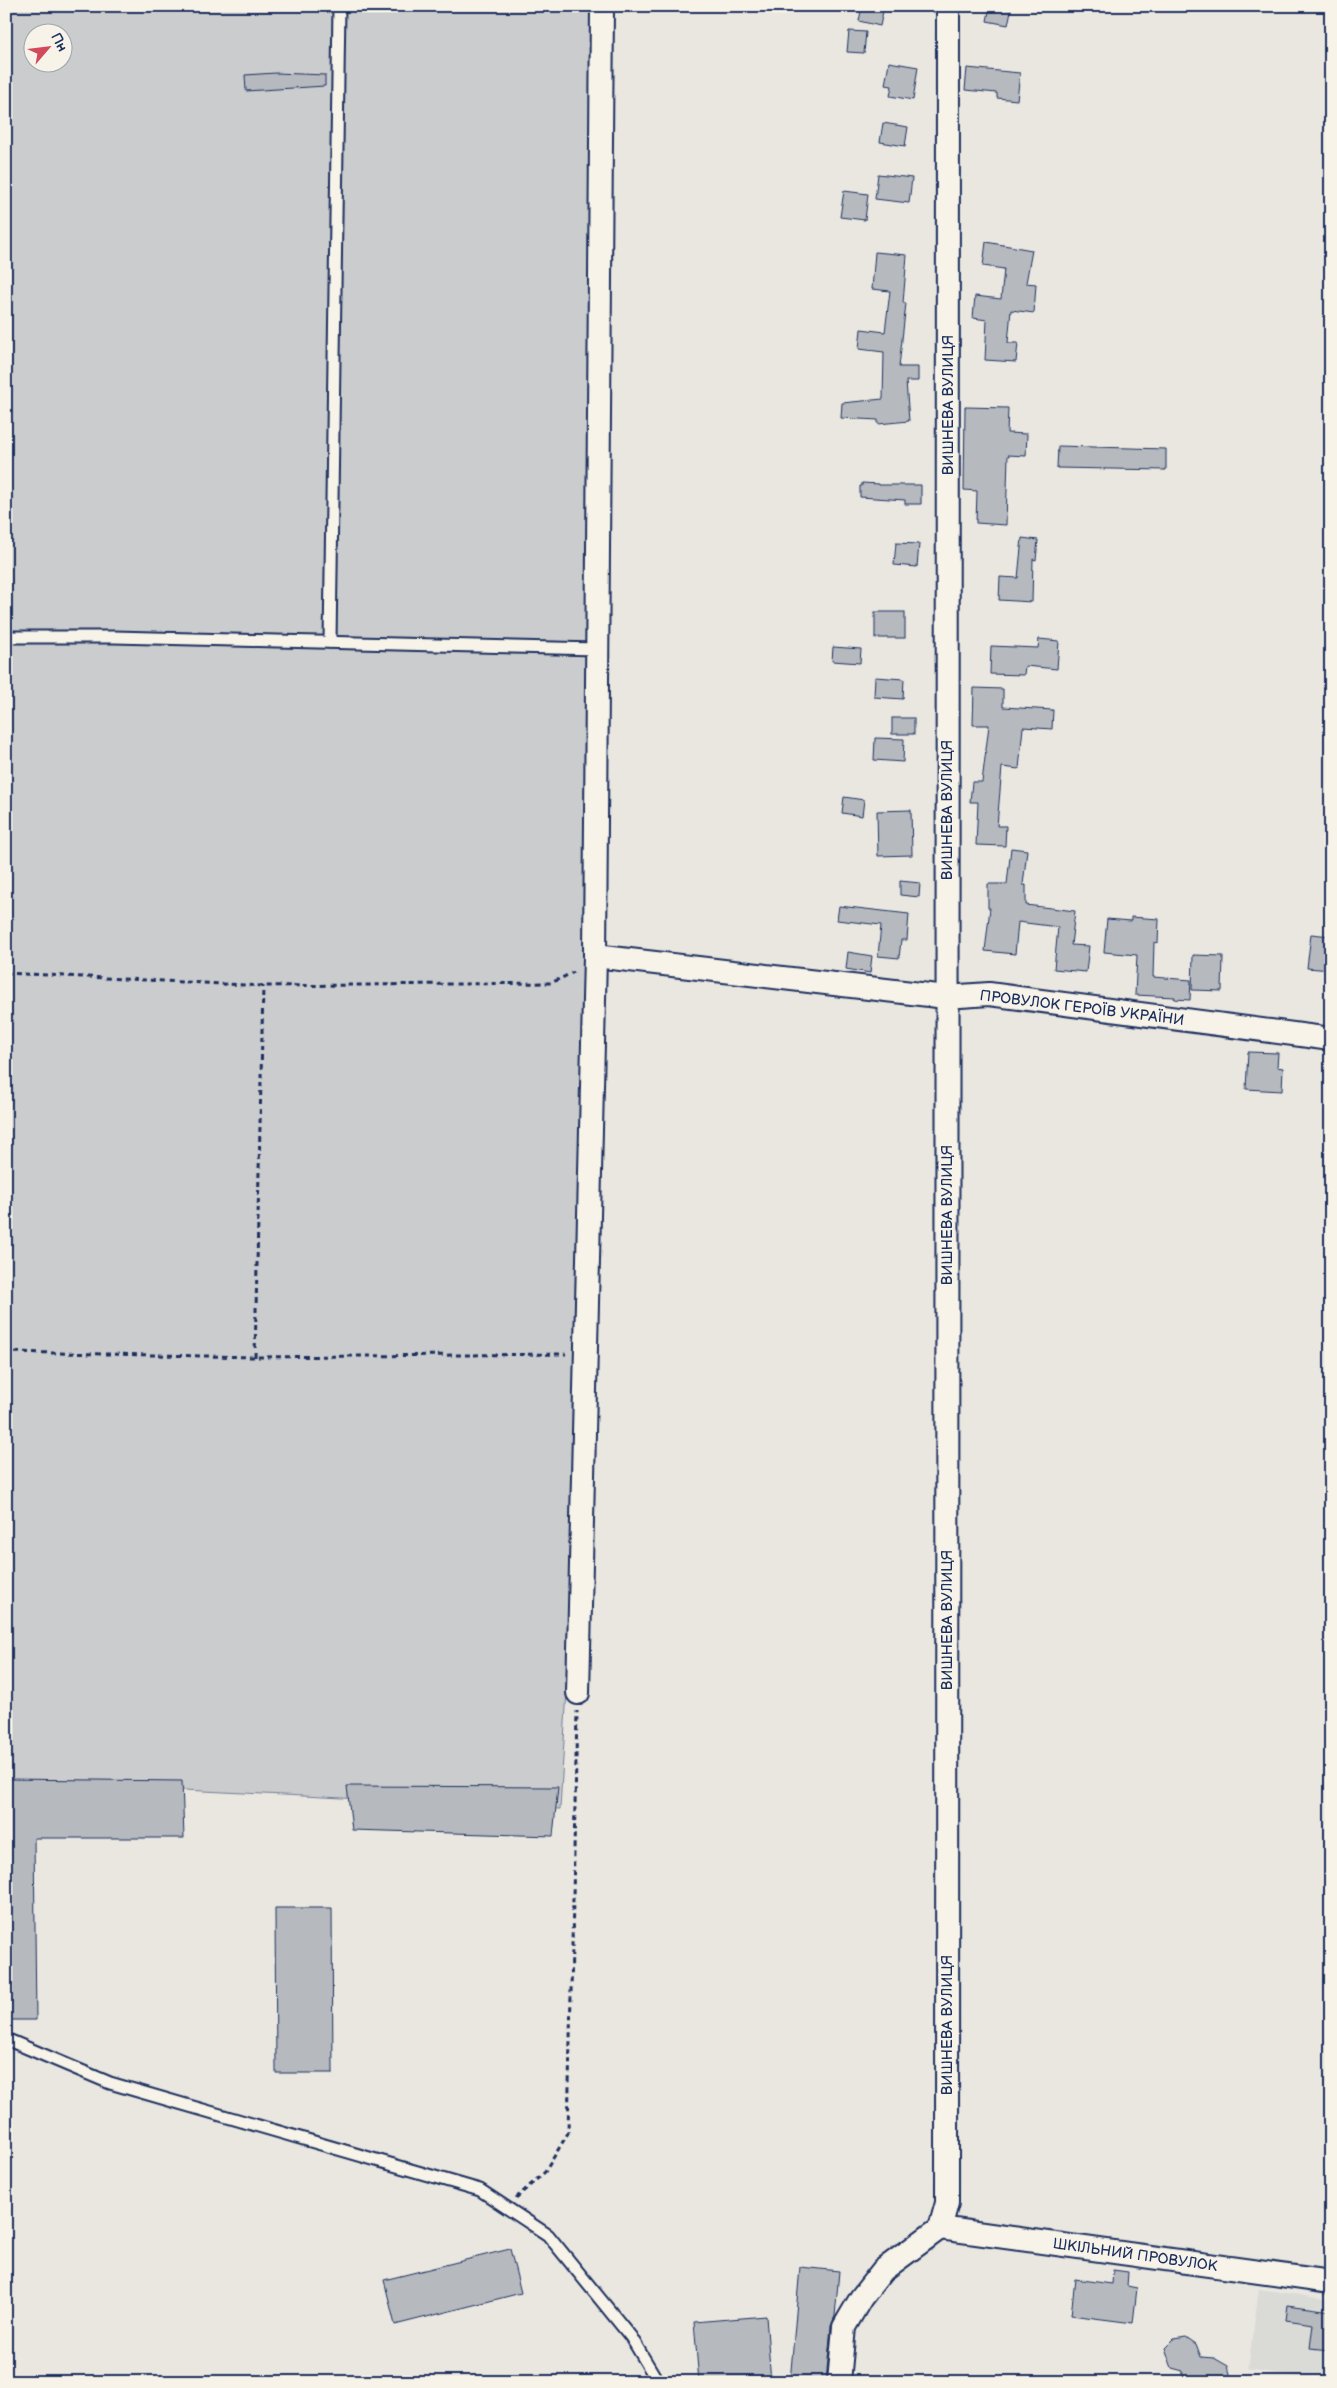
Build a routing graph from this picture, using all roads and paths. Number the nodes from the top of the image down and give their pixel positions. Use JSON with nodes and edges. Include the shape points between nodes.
{"nodes":[{"id":1,"x":339,"y":6,"type":"edge"},
{"id":2,"x":602,"y":6,"type":"edge"},
{"id":3,"x":948,"y":6,"type":"edge"},
{"id":4,"x":6,"y":636,"type":"edge"},
{"id":5,"x":330,"y":642,"type":"junction"},
{"id":6,"x":597,"y":650,"type":"junction"},
{"id":7,"x":596,"y":956,"type":"junction"},
{"id":8,"x":6,"y":973,"type":"edge"},
{"id":9,"x":263,"y":986,"type":"junction"},
{"id":10,"x":946,"y":997,"type":"junction"},
{"id":11,"x":1331,"y":1039,"type":"edge"},
{"id":12,"x":586,"y":1338,"type":"junction"},
{"id":13,"x":6,"y":1352,"type":"edge"},
{"id":14,"x":255,"y":1357,"type":"junction"},
{"id":15,"x":578,"y":1693,"type":"joint"},
{"id":16,"x":6,"y":2039,"type":"edge"},
{"id":17,"x":507,"y":2207,"type":"junction"},
{"id":18,"x":940,"y":2228,"type":"junction"},
{"id":19,"x":1331,"y":2282,"type":"edge"},
{"id":20,"x":658,"y":2382,"type":"edge"},
{"id":21,"x":839,"y":2382,"type":"edge"}],
"edges":[{"from":1,"to":5,"type":"lane"},
{"from":2,"to":6,"type":"street"},
{"from":3,"to":10,"type":"street","name":"ВИШНЕВА ВУЛИЦЯ"},
{"from":4,"to":5,"type":"lane"},
{"from":5,"to":6,"type":"lane"},
{"from":6,"to":7,"type":"street"},
{"from":7,"to":9,"type":"path","via":[[590,966],[551,983]]},
{"from":7,"to":10,"type":"street","name":"ПРОВУЛОК ГЕРОЇВ УКРАЇНИ"},
{"from":7,"to":12,"type":"street"},
{"from":8,"to":9,"type":"path"},
{"from":9,"to":14,"type":"path"},
{"from":10,"to":11,"type":"street","name":"ПРОВУЛОК ГЕРОЇВ УКРАЇНИ","via":[[989,994]]},
{"from":10,"to":18,"type":"street","name":"ВИШНЕВА ВУЛИЦЯ","via":[[947,2203]]},
{"from":12,"to":14,"type":"path","via":[[565,1354]]},
{"from":12,"to":15,"type":"street"},
{"from":13,"to":14,"type":"path"},
{"from":15,"to":17,"type":"path","via":[[568,2133],[545,2172]]},
{"from":16,"to":17,"type":"lane","via":[[110,2083],[480,2190]]},
{"from":17,"to":20,"type":"lane","via":[[548,2236],[631,2337]]},
{"from":18,"to":19,"type":"street","name":"ШКІЛЬНИЙ ПРОВУЛОК"},
{"from":18,"to":21,"type":"street","via":[[884,2270],[861,2298],[844,2327]]}]}
